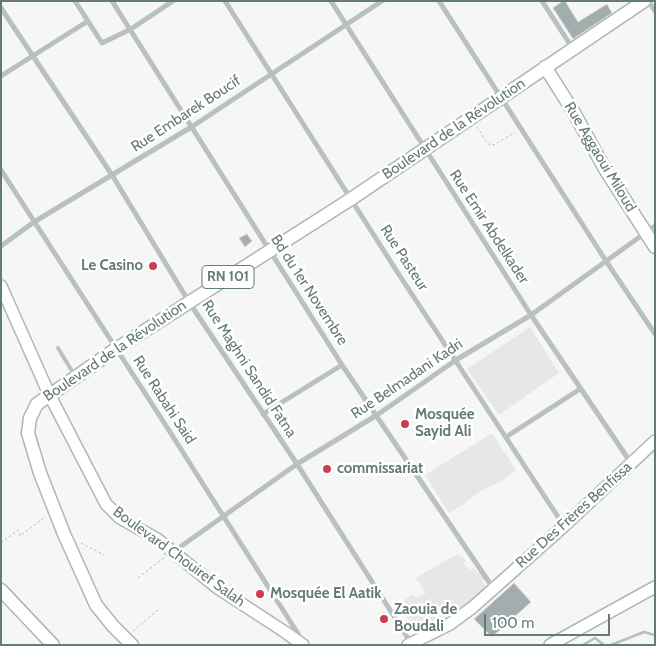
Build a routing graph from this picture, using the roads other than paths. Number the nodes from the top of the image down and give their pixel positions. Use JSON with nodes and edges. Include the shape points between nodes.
{"nodes":[{"id":1,"x":75,"y":1,"type":"edge"},
{"id":2,"x":112,"y":1,"type":"edge"},
{"id":3,"x":173,"y":1,"type":"edge"},
{"id":4,"x":225,"y":1,"type":"edge"},
{"id":5,"x":331,"y":1,"type":"edge"},
{"id":6,"x":382,"y":1,"type":"edge"},
{"id":7,"x":439,"y":1,"type":"edge"},
{"id":8,"x":542,"y":1,"type":"edge"},
{"id":9,"x":644,"y":1,"type":"edge"},
{"id":10,"x":648,"y":1,"type":"edge"},
{"id":11,"x":1,"y":8,"type":"edge"},
{"id":12,"x":655,"y":11,"type":"edge"},
{"id":13,"x":88,"y":21,"type":"junction"},
{"id":14,"x":346,"y":26,"type":"junction"},
{"id":15,"x":131,"y":29,"type":"junction"},
{"id":16,"x":573,"y":49,"type":"junction"},
{"id":17,"x":32,"y":57,"type":"junction"},
{"id":18,"x":544,"y":67,"type":"junction"},
{"id":19,"x":271,"y":74,"type":"junction"},
{"id":20,"x":1,"y":76,"type":"edge"},
{"id":21,"x":501,"y":98,"type":"junction"},
{"id":22,"x":193,"y":126,"type":"junction"},
{"id":23,"x":425,"y":150,"type":"junction"},
{"id":24,"x":1,"y":170,"type":"edge"},
{"id":25,"x":112,"y":175,"type":"junction"},
{"id":26,"x":351,"y":199,"type":"junction"},
{"id":27,"x":34,"y":222,"type":"junction"},
{"id":28,"x":650,"y":229,"type":"edge"},
{"id":29,"x":1,"y":246,"type":"edge"},
{"id":30,"x":655,"y":247,"type":"edge"},
{"id":31,"x":271,"y":254,"type":"junction"},
{"id":32,"x":606,"y":260,"type":"junction"},
{"id":33,"x":1,"y":286,"type":"edge"},
{"id":34,"x":189,"y":302,"type":"junction"},
{"id":35,"x":531,"y":315,"type":"junction"},
{"id":36,"x":655,"y":334,"type":"edge"},
{"id":37,"x":58,"y":348,"type":"dead end"},
{"id":38,"x":116,"y":349,"type":"junction"},
{"id":39,"x":456,"y":360,"type":"junction"},
{"id":40,"x":342,"y":365,"type":"junction"},
{"id":41,"x":75,"y":377,"type":"junction"},
{"id":42,"x":580,"y":389,"type":"junction"},
{"id":43,"x":50,"y":394,"type":"junction"},
{"id":44,"x":263,"y":414,"type":"junction"},
{"id":45,"x":378,"y":415,"type":"junction"},
{"id":46,"x":506,"y":437,"type":"junction"},
{"id":47,"x":655,"y":441,"type":"edge"},
{"id":48,"x":631,"y":463,"type":"junction"},
{"id":49,"x":297,"y":464,"type":"junction"},
{"id":50,"x":224,"y":516,"type":"junction"},
{"id":51,"x":564,"y":526,"type":"junction"},
{"id":52,"x":172,"y":552,"type":"junction"},
{"id":53,"x":655,"y":587,"type":"edge"},
{"id":54,"x":493,"y":588,"type":"junction"},
{"id":55,"x":1,"y":590,"type":"edge"},
{"id":56,"x":128,"y":641,"type":"edge"},
{"id":57,"x":409,"y":644,"type":"edge"},
{"id":58,"x":53,"y":645,"type":"edge"},
{"id":59,"x":304,"y":645,"type":"edge"},
{"id":60,"x":550,"y":645,"type":"edge"}],
"edges":[{"from":1,"to":13,"type":"street"},
{"from":2,"to":15,"type":"street","name":"Bd du 1er Novembre"},
{"from":3,"to":15,"type":"street"},
{"from":4,"to":19,"type":"street","name":"Rue Pasteur"},
{"from":5,"to":14,"type":"street","name":"Rue Emir Abdelkader"},
{"from":6,"to":14,"type":"street","name":"Rue Embarek Boucif"},
{"from":7,"to":21,"type":"street"},
{"from":8,"to":16,"type":"street"},
{"from":9,"to":16,"type":"main road","name":"Boulevard de la Révolution","number":"RN 101"},
{"from":10,"to":12,"type":"street"},
{"from":11,"to":17,"type":"street","name":"Rue Maghni Sandid Fatna"},
{"from":13,"to":15,"type":"street","via":[[102,43]]},
{"from":13,"to":17,"type":"street"},
{"from":14,"to":19,"type":"street","name":"Rue Embarek Boucif"},
{"from":14,"to":23,"type":"street","name":"Rue Emir Abdelkader"},
{"from":15,"to":22,"type":"street","name":"Bd du 1er Novembre"},
{"from":16,"to":18,"type":"main road","name":"Boulevard de la Révolution","number":"RN 101"},
{"from":17,"to":20,"type":"street"},
{"from":17,"to":25,"type":"street","name":"Rue Maghni Sandid Fatna"},
{"from":18,"to":21,"type":"main road","name":"Boulevard de la Révolution","number":"RN 101"},
{"from":18,"to":28,"type":"main road","name":"Rue Aggaoui Miloud","via":[[605,169]]},
{"from":19,"to":22,"type":"street","name":"Rue Embarek Boucif"},
{"from":19,"to":26,"type":"street","name":"Rue Pasteur"},
{"from":21,"to":23,"type":"main road","name":"Boulevard de la Révolution","number":"RN 101"},
{"from":21,"to":32,"type":"street"},
{"from":22,"to":25,"type":"street","name":"Rue Embarek Boucif"},
{"from":22,"to":31,"type":"street","name":"Bd du 1er Novembre"},
{"from":23,"to":26,"type":"main road","name":"Boulevard de la Révolution","number":"RN 101"},
{"from":23,"to":35,"type":"street","name":"Rue Emir Abdelkader"},
{"from":24,"to":27,"type":"street","name":"Rue Rabahi Said"},
{"from":25,"to":27,"type":"street","name":"Rue Embarek Boucif"},
{"from":25,"to":34,"type":"street","name":"Rue Maghni Sandid Fatna"},
{"from":26,"to":31,"type":"main road","name":"Boulevard de la Révolution","number":"RN 101"},
{"from":26,"to":39,"type":"street","name":"Rue Pasteur"},
{"from":27,"to":29,"type":"street","name":"Rue Embarek Boucif"},
{"from":27,"to":38,"type":"street","name":"Rue Rabahi Said"},
{"from":28,"to":30,"type":"main road","name":"Rue Aggaoui Miloud"},
{"from":28,"to":32,"type":"street","name":"Rue Belmadani Kadri"},
{"from":31,"to":34,"type":"main road","name":"Boulevard de la Révolution","number":"RN 101"},
{"from":31,"to":40,"type":"street","name":"Bd du 1er Novembre"},
{"from":32,"to":35,"type":"street","name":"Rue Belmadani Kadri"},
{"from":32,"to":36,"type":"street"},
{"from":33,"to":43,"type":"main road","name":"Boulevard Chouiref Salah"},
{"from":34,"to":38,"type":"main road","name":"Boulevard de la Révolution","number":"RN 101"},
{"from":34,"to":44,"type":"street","name":"Rue Maghni Sandid Fatna"},
{"from":35,"to":39,"type":"street","name":"Rue Belmadani Kadri"},
{"from":35,"to":42,"type":"street","name":"Rue Emir Abdelkader"},
{"from":37,"to":41,"type":"lane"},
{"from":38,"to":41,"type":"main road","name":"Boulevard de la Révolution","number":"RN 101"},
{"from":38,"to":50,"type":"street","name":"Rue Rabahi Said"},
{"from":39,"to":45,"type":"street","name":"Rue Belmadani Kadri"},
{"from":39,"to":46,"type":"street","name":"Rue Pasteur"},
{"from":40,"to":44,"type":"street"},
{"from":40,"to":45,"type":"street","name":"Bd du 1er Novembre"},
{"from":41,"to":43,"type":"main road","name":"Boulevard de la Révolution","number":"RN 101"},
{"from":42,"to":46,"type":"street"},
{"from":42,"to":48,"type":"street","name":"Rue Emir Abdelkader"},
{"from":43,"to":52,"type":"main road","name":"Boulevard Chouiref Salah","via":[[106,504],[120,518],[157,539]]},
{"from":43,"to":56,"type":"main road","name":"Boulevard de la Révolution","number":"RN 101","via":[[37,404],[30,418],[28,433],[40,473],[96,605]]},
{"from":44,"to":49,"type":"street","name":"Rue Maghni Sandid Fatna"},
{"from":45,"to":49,"type":"street","name":"Rue Belmadani Kadri"},
{"from":45,"to":54,"type":"street","name":"Bd du 1er Novembre"},
{"from":46,"to":51,"type":"street","name":"Rue Pasteur"},
{"from":47,"to":48,"type":"main road","name":"Rue Des Frères Benfissa"},
{"from":48,"to":51,"type":"main road","name":"Rue Des Frères Benfissa"},
{"from":49,"to":50,"type":"street","name":"Rue Belmadani Kadri"},
{"from":49,"to":57,"type":"street","name":"Rue Maghni Sandid Fatna"},
{"from":50,"to":52,"type":"street","name":"Rue Belmadani Kadri"},
{"from":50,"to":59,"type":"street","name":"Rue Rabahi Said"},
{"from":51,"to":54,"type":"main road","name":"Rue Des Frères Benfissa"},
{"from":52,"to":59,"type":"main road","name":"Boulevard Chouiref Salah","via":[[219,589]]},
{"from":53,"to":60,"type":"main road"},
{"from":54,"to":57,"type":"main road","via":[[450,624]]},
{"from":55,"to":58,"type":"main road"}]}
